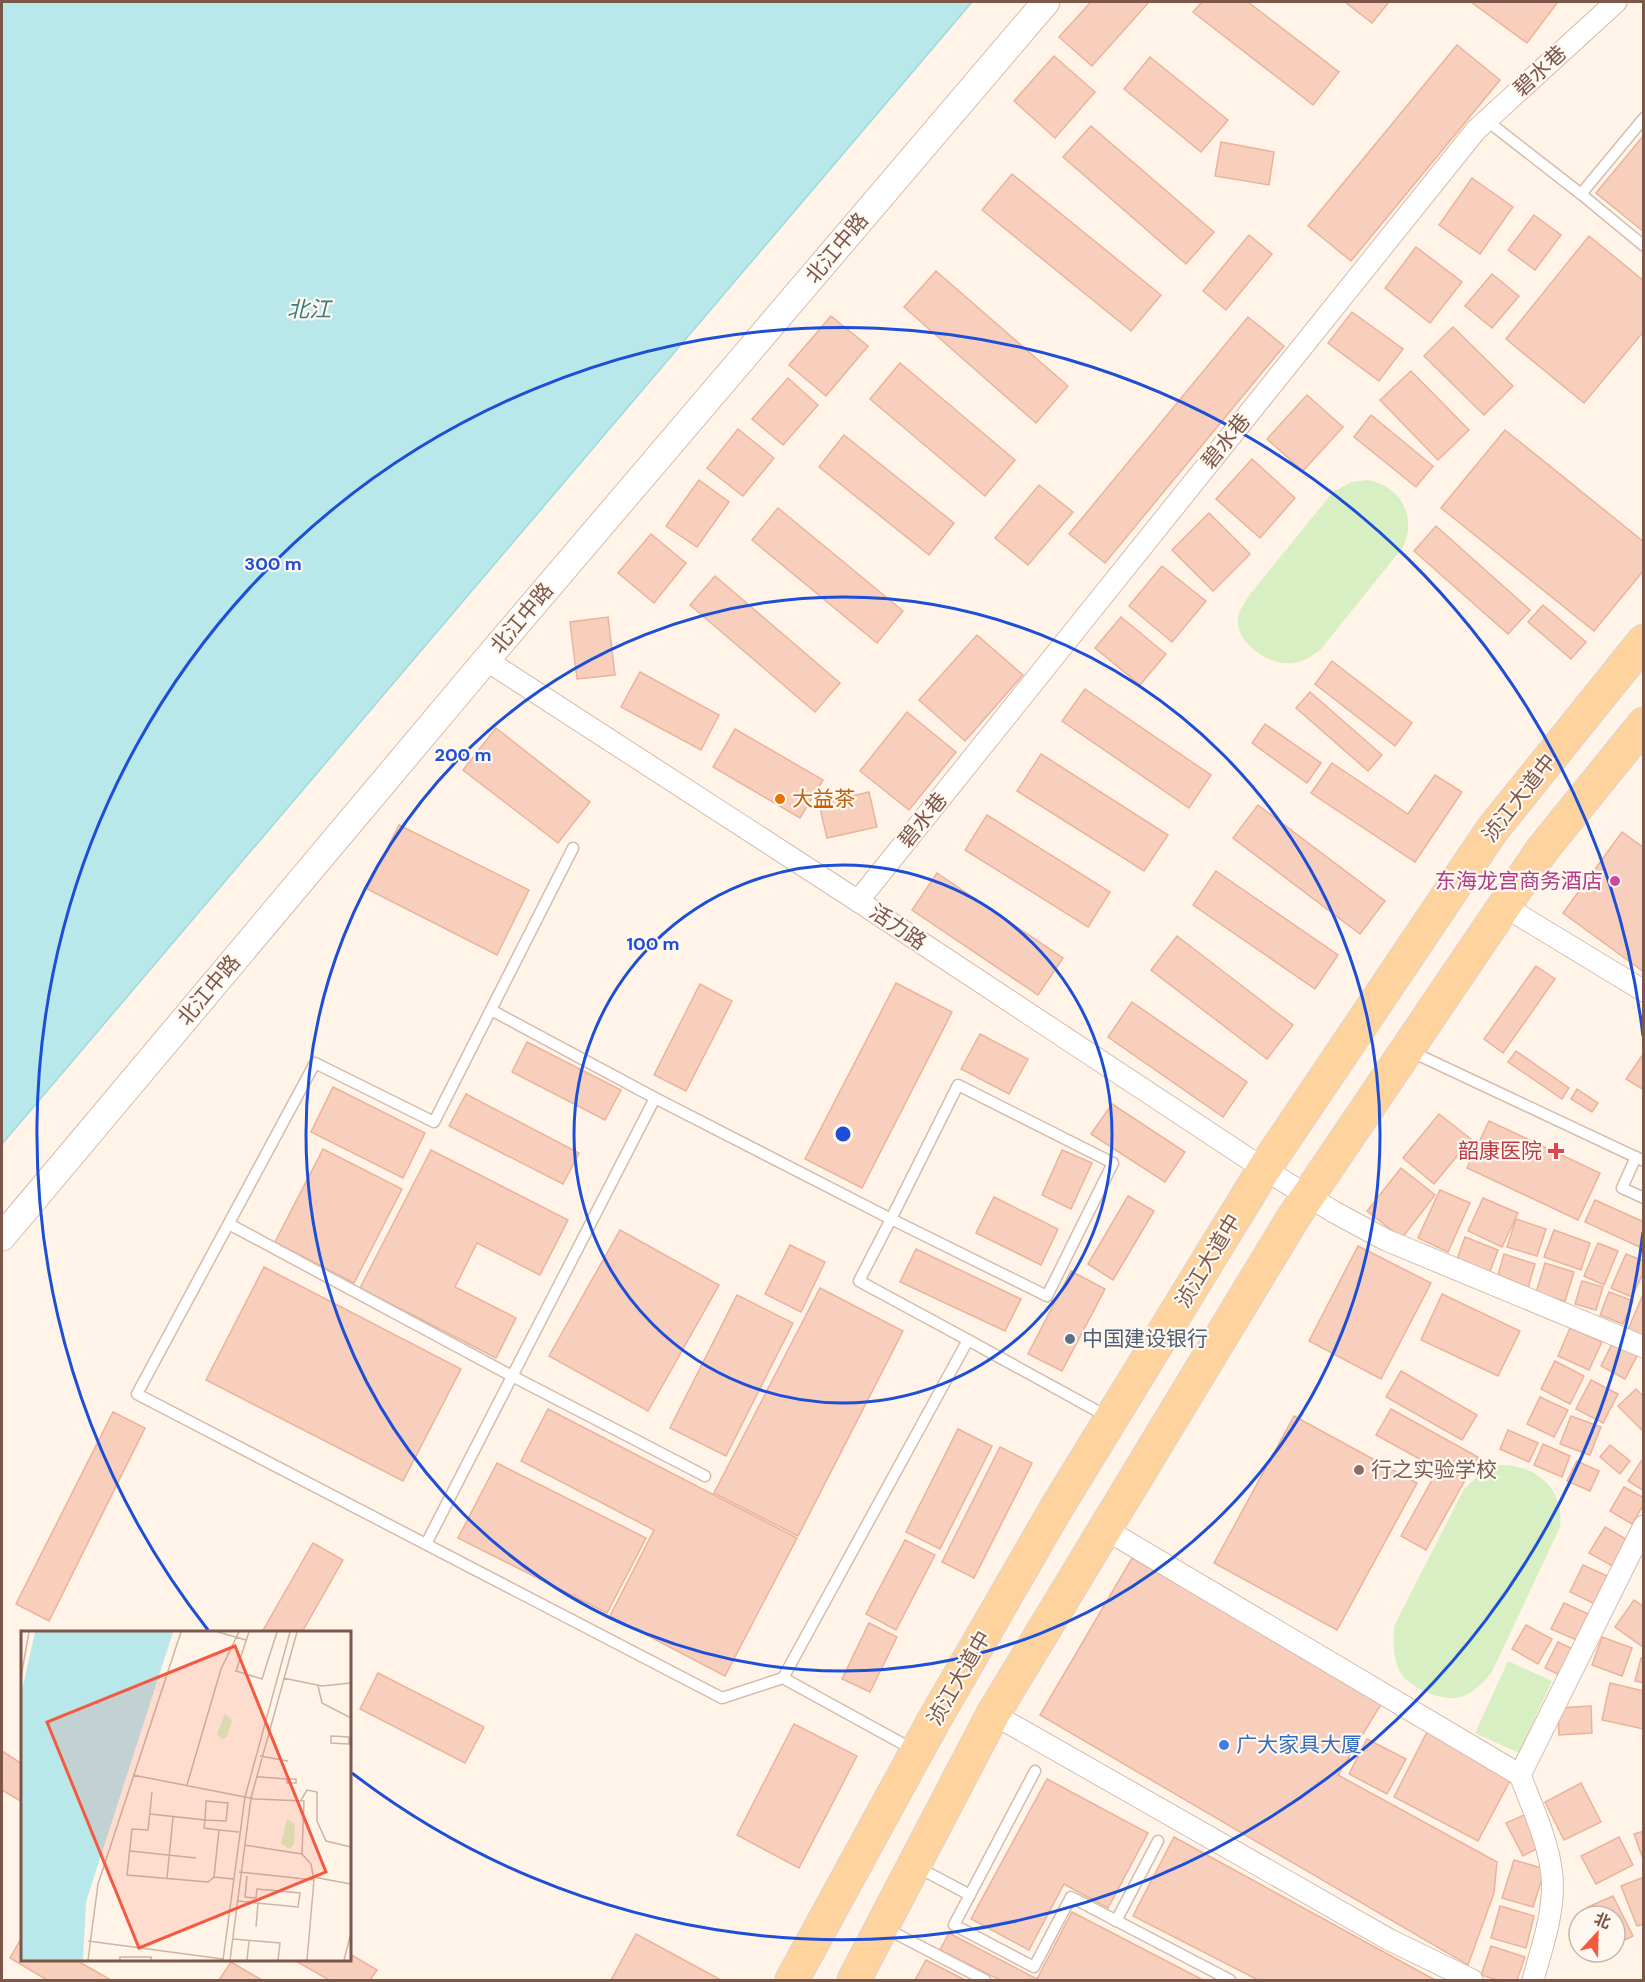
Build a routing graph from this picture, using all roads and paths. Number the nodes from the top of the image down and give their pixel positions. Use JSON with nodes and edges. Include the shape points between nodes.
{"nodes":[{"id":1,"x":1046,"y":2,"type":"edge"},
{"id":2,"x":1616,"y":2,"type":"edge"},
{"id":3,"x":1644,"y":118,"type":"edge"},
{"id":4,"x":1486,"y":120,"type":"junction"},
{"id":5,"x":1581,"y":194,"type":"junction"},
{"id":6,"x":1644,"y":246,"type":"edge"},
{"id":7,"x":1644,"y":641,"type":"edge"},
{"id":8,"x":486,"y":660,"type":"junction"},
{"id":9,"x":1644,"y":724,"type":"edge"},
{"id":10,"x":573,"y":848,"type":"dead end"},
{"id":11,"x":858,"y":901,"type":"junction"},
{"id":12,"x":1504,"y":906,"type":"junction"},
{"id":13,"x":1644,"y":991,"type":"edge"},
{"id":14,"x":491,"y":1010,"type":"junction"},
{"id":15,"x":1407,"y":1050,"type":"junction"},
{"id":16,"x":655,"y":1098,"type":"junction"},
{"id":17,"x":1640,"y":1159,"type":"edge"},
{"id":18,"x":1264,"y":1169,"type":"junction"},
{"id":19,"x":1307,"y":1196,"type":"junction"},
{"id":20,"x":1644,"y":1198,"type":"edge"},
{"id":21,"x":891,"y":1219,"type":"junction"},
{"id":22,"x":229,"y":1224,"type":"junction"},
{"id":23,"x":2,"y":1238,"type":"edge"},
{"id":24,"x":968,"y":1340,"type":"junction"},
{"id":25,"x":1644,"y":1347,"type":"edge"},
{"id":26,"x":512,"y":1377,"type":"junction"},
{"id":27,"x":1111,"y":1419,"type":"junction"},
{"id":28,"x":705,"y":1476,"type":"dead end"},
{"id":29,"x":1644,"y":1526,"type":"edge"},
{"id":30,"x":1105,"y":1529,"type":"junction"},
{"id":31,"x":426,"y":1544,"type":"junction"},
{"id":32,"x":783,"y":1678,"type":"junction"},
{"id":33,"x":993,"y":1714,"type":"junction"},
{"id":34,"x":917,"y":1752,"type":"junction"},
{"id":35,"x":1035,"y":1771,"type":"dead end"},
{"id":36,"x":1520,"y":1775,"type":"junction"},
{"id":37,"x":1158,"y":1841,"type":"dead end"},
{"id":38,"x":914,"y":1866,"type":"junction"},
{"id":39,"x":970,"y":1895,"type":"junction"},
{"id":40,"x":1116,"y":1921,"type":"junction"},
{"id":41,"x":882,"y":1927,"type":"junction"},
{"id":42,"x":792,"y":1980,"type":"edge"},
{"id":43,"x":854,"y":1980,"type":"edge"},
{"id":44,"x":985,"y":1980,"type":"edge"},
{"id":45,"x":1230,"y":1980,"type":"edge"},
{"id":46,"x":1472,"y":1980,"type":"edge"},
{"id":47,"x":1533,"y":1980,"type":"edge"}],
"edges":[{"from":1,"to":8,"type":"street","name":"北江中路"},
{"from":2,"to":4,"type":"street","name":"碧水巷"},
{"from":3,"to":5,"type":"lane"},
{"from":4,"to":5,"type":"lane"},
{"from":4,"to":11,"type":"street","name":"碧水巷"},
{"from":5,"to":6,"type":"lane"},
{"from":7,"to":18,"type":"main road","name":"浈江大道中","via":[[1492,830]]},
{"from":8,"to":11,"type":"street","name":"活力路"},
{"from":8,"to":23,"type":"street","name":"北江中路"},
{"from":9,"to":12,"type":"main road","via":[[1542,850]]},
{"from":10,"to":14,"type":"lane"},
{"from":11,"to":18,"type":"street","name":"活力路"},
{"from":12,"to":13,"type":"street"},
{"from":12,"to":15,"type":"main road"},
{"from":14,"to":16,"type":"lane"},
{"from":14,"to":22,"type":"lane","via":[[434,1122],[315,1063]]},
{"from":15,"to":17,"type":"lane"},
{"from":15,"to":19,"type":"main road"},
{"from":16,"to":21,"type":"lane"},
{"from":16,"to":26,"type":"lane"},
{"from":17,"to":20,"type":"lane","via":[[1622,1188]]},
{"from":18,"to":19,"type":"street","name":"活力路"},
{"from":18,"to":27,"type":"main road","name":"浈江大道中"},
{"from":19,"to":25,"type":"street","name":"活力路","via":[[1386,1240]]},
{"from":19,"to":30,"type":"main road"},
{"from":21,"to":21,"type":"lane","via":[[958,1085],[1113,1163],[1047,1296]]},
{"from":21,"to":24,"type":"lane","via":[[859,1281]]},
{"from":22,"to":26,"type":"lane"},
{"from":22,"to":31,"type":"lane","via":[[137,1395]]},
{"from":24,"to":27,"type":"lane"},
{"from":24,"to":32,"type":"lane"},
{"from":26,"to":28,"type":"lane"},
{"from":26,"to":31,"type":"lane"},
{"from":27,"to":34,"type":"main road","name":"浈江大道中"},
{"from":29,"to":36,"type":"street"},
{"from":30,"to":33,"type":"main road"},
{"from":30,"to":36,"type":"street"},
{"from":31,"to":32,"type":"lane","via":[[722,1698]]},
{"from":32,"to":34,"type":"lane"},
{"from":33,"to":38,"type":"main road"},
{"from":33,"to":46,"type":"street","via":[[1390,1940]]},
{"from":34,"to":42,"type":"main road","name":"浈江大道中"},
{"from":35,"to":39,"type":"lane"},
{"from":36,"to":47,"type":"street","via":[[1552,1876],[1551,1911]]},
{"from":37,"to":40,"type":"lane"},
{"from":38,"to":39,"type":"lane"},
{"from":38,"to":41,"type":"main road"},
{"from":39,"to":40,"type":"lane","via":[[954,1925],[1034,1967],[1071,1897]]},
{"from":40,"to":45,"type":"lane"},
{"from":41,"to":43,"type":"main road"},
{"from":41,"to":44,"type":"lane"}]}
